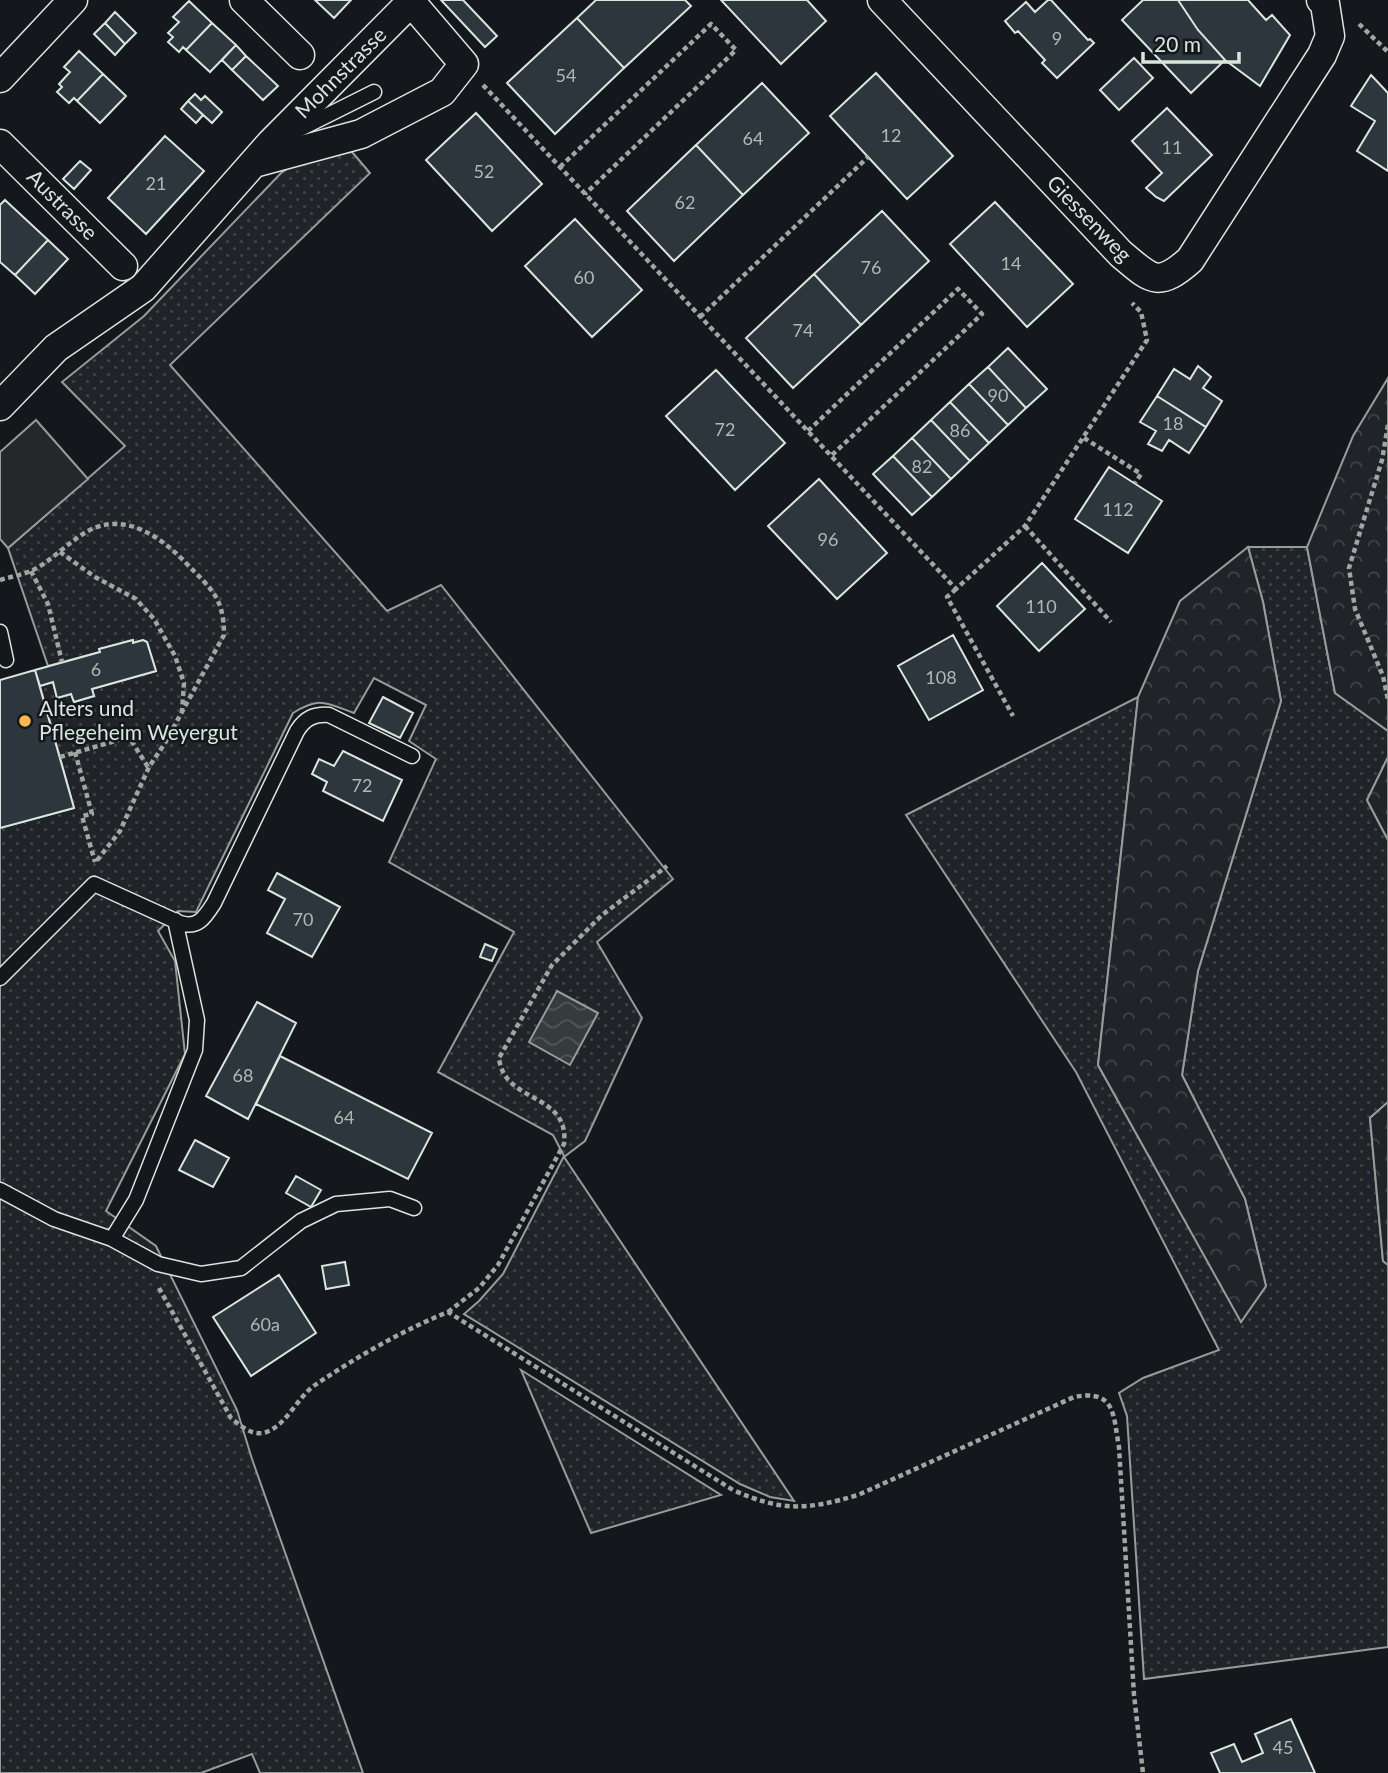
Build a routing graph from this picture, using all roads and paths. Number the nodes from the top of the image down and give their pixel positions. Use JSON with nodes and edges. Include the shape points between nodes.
{"nodes":[{"id":1,"x":73,"y":0,"type":"edge"},
{"id":2,"x":244,"y":0,"type":"edge"},
{"id":3,"x":882,"y":0,"type":"edge"},
{"id":4,"x":1323,"y":2,"type":"edge"},
{"id":5,"x":300,"y":55,"type":"dead end"},
{"id":6,"x":464,"y":64,"type":"junction"},
{"id":7,"x":0,"y":78,"type":"edge"},
{"id":8,"x":374,"y":92,"type":"dead end"},
{"id":9,"x":0,"y":144,"type":"edge"},
{"id":10,"x":262,"y":153,"type":"junction"},
{"id":11,"x":868,"y":157,"type":"dead end"},
{"id":12,"x":560,"y":167,"type":"junction"},
{"id":13,"x":585,"y":194,"type":"junction"},
{"id":14,"x":124,"y":266,"type":"dead end"},
{"id":15,"x":1132,"y":302,"type":"dead end"},
{"id":16,"x":700,"y":317,"type":"junction"},
{"id":17,"x":0,"y":406,"type":"edge"},
{"id":18,"x":1388,"y":425,"type":"edge"},
{"id":19,"x":808,"y":431,"type":"junction"},
{"id":20,"x":1084,"y":438,"type":"junction"},
{"id":21,"x":831,"y":456,"type":"junction"},
{"id":22,"x":1135,"y":483,"type":"dead end"},
{"id":23,"x":1025,"y":526,"type":"junction"},
{"id":24,"x":60,"y":552,"type":"junction"},
{"id":25,"x":31,"y":571,"type":"junction"},
{"id":26,"x":0,"y":580,"type":"edge"},
{"id":27,"x":956,"y":589,"type":"junction"},
{"id":28,"x":1111,"y":622,"type":"dead end"},
{"id":29,"x":0,"y":632,"type":"edge"},
{"id":30,"x":6,"y":660,"type":"dead end"},
{"id":31,"x":62,"y":662,"type":"dead end"},
{"id":32,"x":1388,"y":700,"type":"edge"},
{"id":33,"x":182,"y":713,"type":"junction"},
{"id":34,"x":1013,"y":716,"type":"dead end"},
{"id":35,"x":75,"y":752,"type":"junction"},
{"id":36,"x":412,"y":756,"type":"dead end"},
{"id":37,"x":60,"y":757,"type":"dead end"},
{"id":38,"x":149,"y":767,"type":"junction"},
{"id":39,"x":95,"y":863,"type":"junction"},
{"id":40,"x":667,"y":866,"type":"dead end"},
{"id":41,"x":85,"y":872,"type":"dead end"},
{"id":42,"x":175,"y":920,"type":"junction"},
{"id":43,"x":0,"y":978,"type":"edge"},
{"id":44,"x":0,"y":1190,"type":"edge"},
{"id":45,"x":414,"y":1208,"type":"dead end"},
{"id":46,"x":112,"y":1239,"type":"junction"},
{"id":47,"x":140,"y":1254,"type":"junction"},
{"id":48,"x":449,"y":1312,"type":"junction"},
{"id":49,"x":1143,"y":1773,"type":"edge"}],
"edges":[{"from":1,"to":7,"type":"street"},
{"from":2,"to":5,"type":"street"},
{"from":3,"to":4,"type":"street","name":"Giessenweg","via":[[1121,254],[1145,274],[1159,279],[1173,275],[1190,260],[1322,55],[1330,36]]},
{"from":6,"to":10,"type":"street","name":"Mohnstrasse","via":[[442,92],[361,134]]},
{"from":6,"to":10,"type":"street","name":"Mohnstrasse","via":[[411,2]]},
{"from":6,"to":12,"type":"path"},
{"from":8,"to":10,"type":"lane"},
{"from":9,"to":14,"type":"street","name":"Austrasse"},
{"from":10,"to":17,"type":"street","name":"Mohnstrasse","via":[[143,288],[56,348]]},
{"from":11,"to":16,"type":"path"},
{"from":12,"to":13,"type":"path"},
{"from":12,"to":13,"type":"path","via":[[711,24],[736,50]]},
{"from":13,"to":16,"type":"path"},
{"from":15,"to":20,"type":"path","via":[[1141,312],[1147,340]]},
{"from":16,"to":19,"type":"path"},
{"from":18,"to":32,"type":"path","via":[[1349,568],[1355,609],[1384,676]]},
{"from":19,"to":21,"type":"path"},
{"from":19,"to":21,"type":"path","via":[[958,289],[982,314]]},
{"from":20,"to":22,"type":"path","via":[[1141,474]]},
{"from":20,"to":23,"type":"path"},
{"from":21,"to":27,"type":"path"},
{"from":23,"to":27,"type":"path"},
{"from":23,"to":28,"type":"path"},
{"from":24,"to":25,"type":"path"},
{"from":24,"to":33,"type":"path","via":[[135,599],[154,619],[184,683]]},
{"from":24,"to":33,"type":"path","via":[[87,531],[107,524],[135,527],[155,536],[215,592],[224,615],[224,635]]},
{"from":25,"to":26,"type":"path"},
{"from":25,"to":31,"type":"path","via":[[48,604]]},
{"from":27,"to":34,"type":"path","via":[[947,597]]},
{"from":29,"to":30,"type":"lane"},
{"from":33,"to":38,"type":"path"},
{"from":35,"to":37,"type":"path"},
{"from":35,"to":38,"type":"path","via":[[129,737]]},
{"from":35,"to":39,"type":"path","via":[[92,814],[82,816]]},
{"from":36,"to":42,"type":"lane","via":[[328,715],[308,718],[297,731],[207,914],[195,925]]},
{"from":38,"to":39,"type":"path","via":[[120,831]]},
{"from":39,"to":41,"type":"path"},
{"from":40,"to":48,"type":"path","via":[[602,915],[552,965],[499,1058],[506,1080],[559,1117],[566,1129],[565,1144],[498,1265]]},
{"from":42,"to":43,"type":"lane","via":[[94,884]]},
{"from":42,"to":46,"type":"lane","via":[[197,1020],[195,1050],[136,1200]]},
{"from":44,"to":46,"type":"lane","via":[[54,1219]]},
{"from":45,"to":47,"type":"lane","via":[[390,1199],[336,1204],[301,1221],[241,1268],[201,1274],[158,1264]]},
{"from":46,"to":47,"type":"lane"},
{"from":47,"to":48,"type":"path","via":[[230,1418],[250,1433],[267,1432],[313,1387]]},
{"from":48,"to":49,"type":"path","via":[[733,1490],[763,1503],[797,1508],[859,1495],[1074,1397],[1099,1396],[1111,1409],[1119,1447]]}]}
